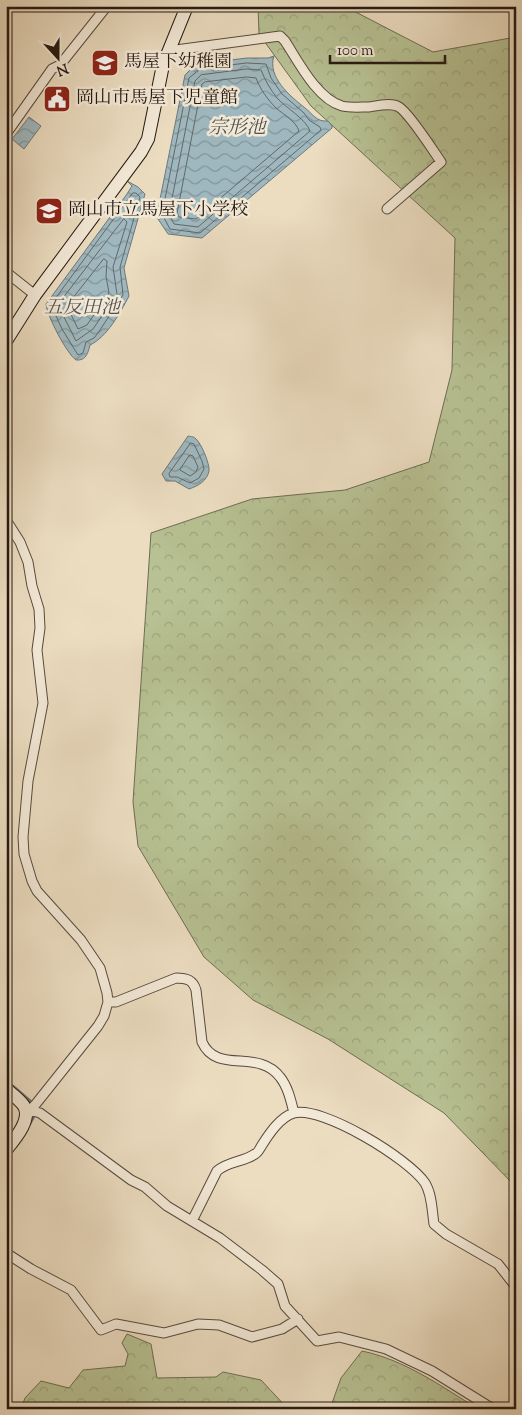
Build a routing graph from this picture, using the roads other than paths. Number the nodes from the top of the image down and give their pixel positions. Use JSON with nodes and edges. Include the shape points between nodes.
{"nodes":[{"id":1,"x":108,"y":6,"type":"edge"},
{"id":2,"x":187,"y":6,"type":"edge"},
{"id":3,"x":168,"y":51,"type":"junction"},
{"id":4,"x":6,"y":134,"type":"edge"},
{"id":5,"x":387,"y":209,"type":"dead end"},
{"id":6,"x":6,"y":272,"type":"edge"},
{"id":7,"x":35,"y":295,"type":"junction"},
{"id":8,"x":6,"y":341,"type":"edge"},
{"id":9,"x":6,"y":520,"type":"edge"},
{"id":10,"x":108,"y":1002,"type":"junction"},
{"id":11,"x":6,"y":1089,"type":"edge"},
{"id":12,"x":32,"y":1108,"type":"junction"},
{"id":13,"x":294,"y":1114,"type":"junction"},
{"id":14,"x":6,"y":1150,"type":"edge"},
{"id":15,"x":193,"y":1219,"type":"junction"},
{"id":16,"x":6,"y":1253,"type":"edge"},
{"id":17,"x":516,"y":1284,"type":"edge"},
{"id":18,"x":296,"y":1321,"type":"junction"},
{"id":19,"x":494,"y":1409,"type":"edge"}],
"edges":[{"from":1,"to":4,"type":"street","via":[[60,65],[52,69]]},
{"from":2,"to":3,"type":"main road"},
{"from":3,"to":5,"type":"street","via":[[280,36],[318,90],[331,100],[342,106],[398,106],[441,162]]},
{"from":3,"to":7,"type":"main road","via":[[148,140]]},
{"from":6,"to":7,"type":"street"},
{"from":7,"to":8,"type":"main road"},
{"from":9,"to":10,"type":"street","via":[[28,562],[39,609],[37,650],[43,702],[28,781],[24,854],[37,891],[81,940],[100,968]]},
{"from":10,"to":12,"type":"street","via":[[98,1026]]},
{"from":10,"to":13,"type":"street","via":[[116,1002],[176,978],[190,980],[196,990],[205,1049],[216,1058],[253,1061],[273,1070],[284,1084]]},
{"from":11,"to":12,"type":"main road","via":[[25,1108]]},
{"from":12,"to":14,"type":"main road"},
{"from":12,"to":15,"type":"street","via":[[33,1112],[40,1113],[167,1206]]},
{"from":13,"to":15,"type":"street","via":[[275,1127],[256,1154],[222,1166],[217,1171]]},
{"from":13,"to":17,"type":"street","via":[[337,1122],[404,1162],[425,1183],[434,1224],[498,1264]]},
{"from":15,"to":18,"type":"street","via":[[278,1284],[282,1302]]},
{"from":16,"to":18,"type":"street","via":[[70,1290],[102,1330],[116,1324],[164,1333],[198,1324],[219,1325],[252,1337],[282,1329]]},
{"from":18,"to":19,"type":"street","via":[[317,1341],[339,1337],[386,1349],[432,1371]]}]}
